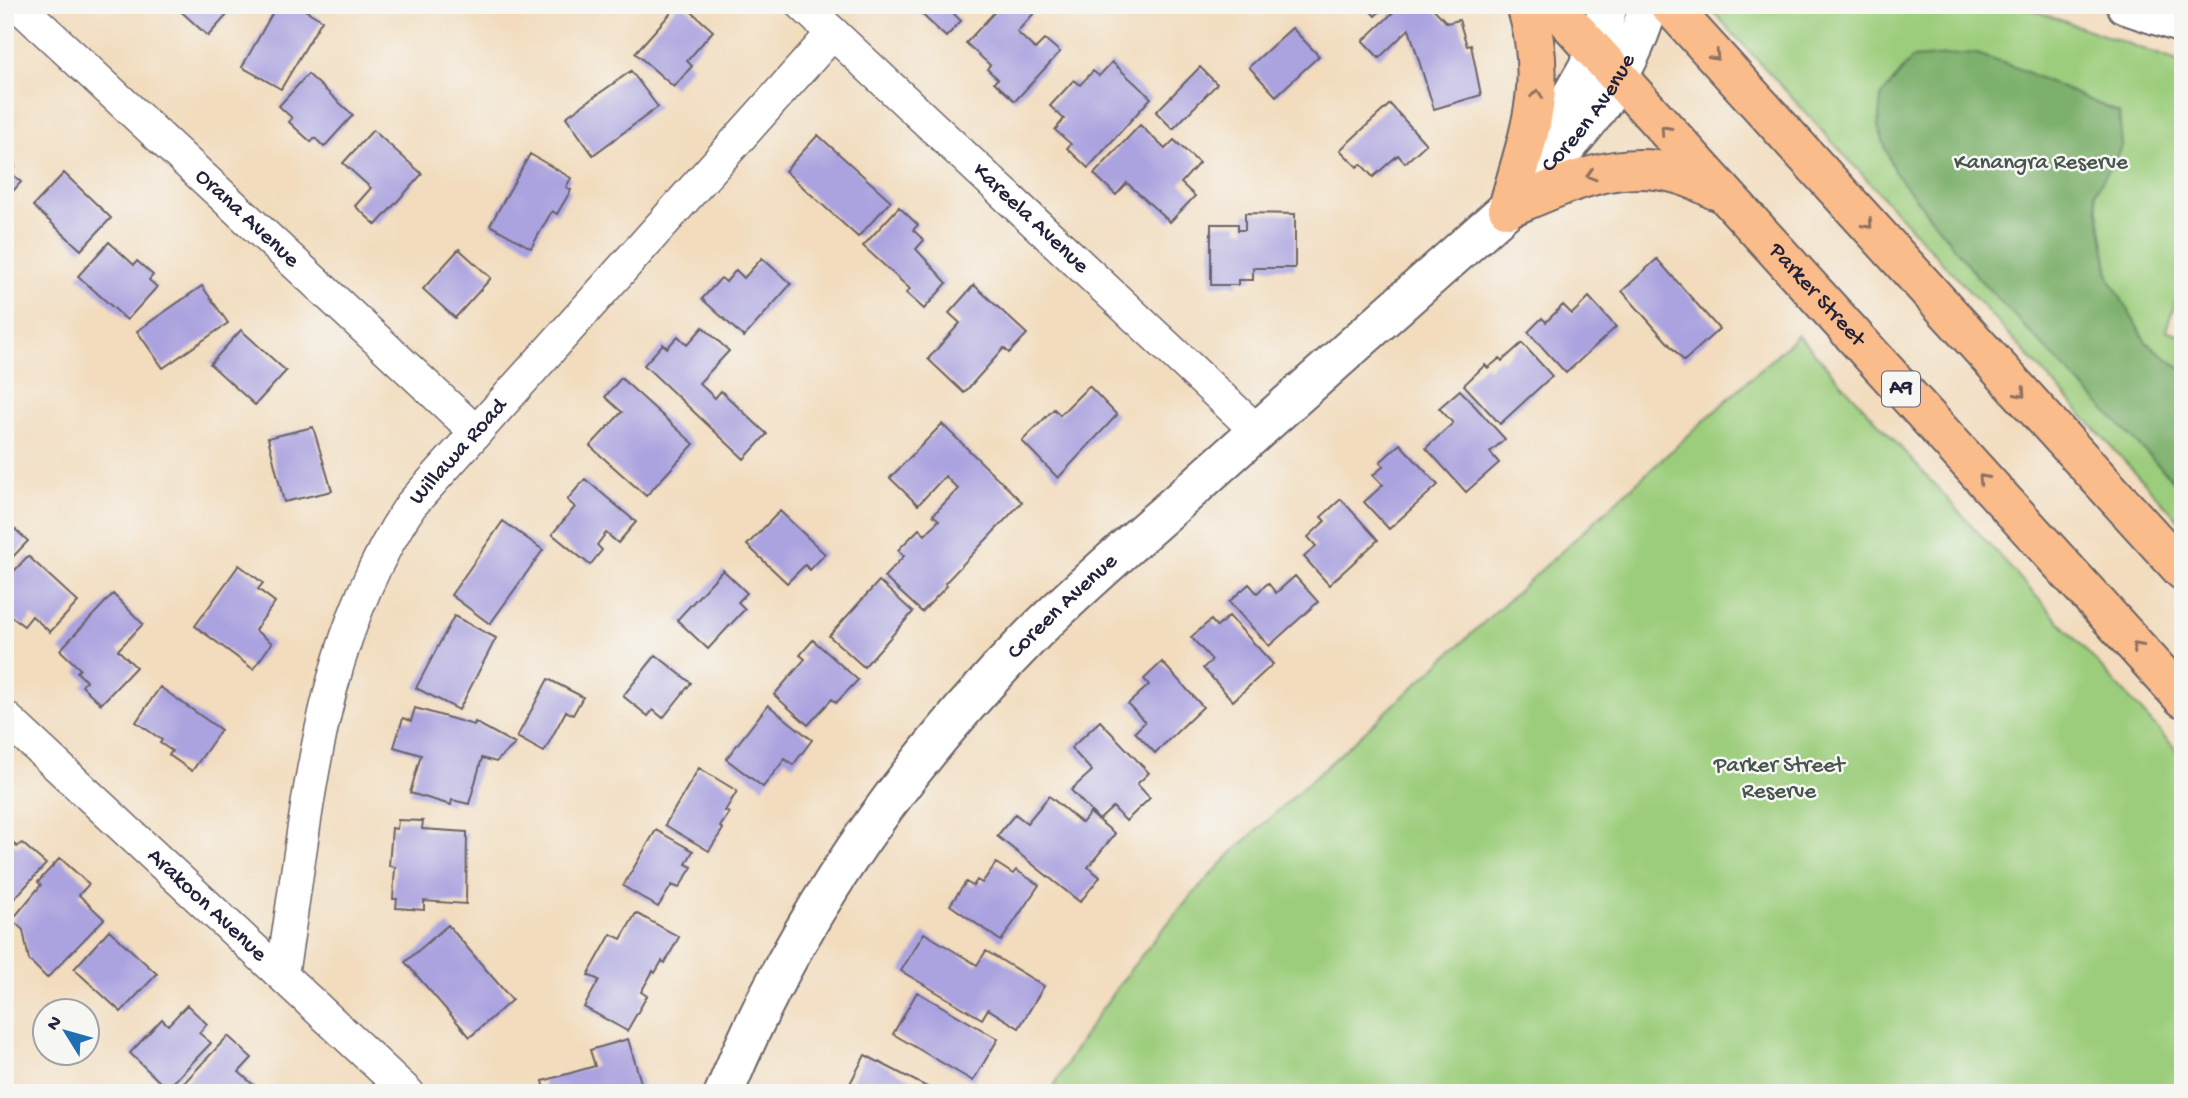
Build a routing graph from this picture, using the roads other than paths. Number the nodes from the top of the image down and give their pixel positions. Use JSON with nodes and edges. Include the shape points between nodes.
{"nodes":[{"id":1,"x":18,"y":5,"type":"edge"},
{"id":2,"x":803,"y":5,"type":"edge"},
{"id":3,"x":1526,"y":5,"type":"edge"},
{"id":4,"x":1553,"y":5,"type":"edge"},
{"id":5,"x":1608,"y":5,"type":"edge"},
{"id":6,"x":1649,"y":5,"type":"edge"},
{"id":7,"x":1669,"y":5,"type":"edge"},
{"id":8,"x":2126,"y":5,"type":"edge"},
{"id":9,"x":2183,"y":24,"type":"edge"},
{"id":10,"x":833,"y":33,"type":"junction"},
{"id":11,"x":1608,"y":66,"type":"junction"},
{"id":12,"x":1726,"y":196,"type":"junction"},
{"id":13,"x":1508,"y":208,"type":"junction"},
{"id":14,"x":1257,"y":431,"type":"junction"},
{"id":15,"x":476,"y":432,"type":"junction"},
{"id":16,"x":2183,"y":571,"type":"edge"},
{"id":17,"x":2183,"y":698,"type":"edge"},
{"id":18,"x":5,"y":717,"type":"edge"},
{"id":19,"x":282,"y":974,"type":"junction"},
{"id":20,"x":408,"y":1093,"type":"edge"},
{"id":21,"x":724,"y":1093,"type":"edge"}],
"edges":[{"from":1,"to":15,"type":"street","name":"Orana Avenue"},
{"from":2,"to":10,"type":"street","name":"Kareela Avenue"},
{"from":13,"to":3,"type":"highway","one_way":true,"via":[[1535,106],[1539,71]]},
{"from":4,"to":11,"type":"highway","number":"A9"},
{"from":5,"to":11,"type":"street","name":"Coreen Avenue"},
{"from":6,"to":11,"type":"street","name":"Coreen Avenue","via":[[1639,40]]},
{"from":7,"to":16,"type":"highway","one_way":true},
{"from":8,"to":9,"type":"street"},
{"from":10,"to":14,"type":"street","name":"Kareela Avenue"},
{"from":10,"to":15,"type":"street","name":"Willawa Road"},
{"from":12,"to":11,"type":"highway","name":"Parker Street","number":"A9","one_way":true},
{"from":11,"to":13,"type":"street","name":"Coreen Avenue","via":[[1576,139]]},
{"from":12,"to":13,"type":"highway","one_way":true,"via":[[1678,174],[1622,167]]},
{"from":17,"to":12,"type":"highway","name":"Parker Street","number":"A9","one_way":true},
{"from":13,"to":14,"type":"street","name":"Coreen Avenue"},
{"from":14,"to":21,"type":"street","name":"Coreen Avenue","via":[[1032,635],[933,745],[831,886],[760,1012]]},
{"from":15,"to":19,"type":"street","name":"Willawa Road","via":[[405,514],[351,617],[325,709]]},
{"from":18,"to":19,"type":"street","name":"Arakoon Avenue"},
{"from":19,"to":20,"type":"street","name":"Arakoon Avenue"}]}
